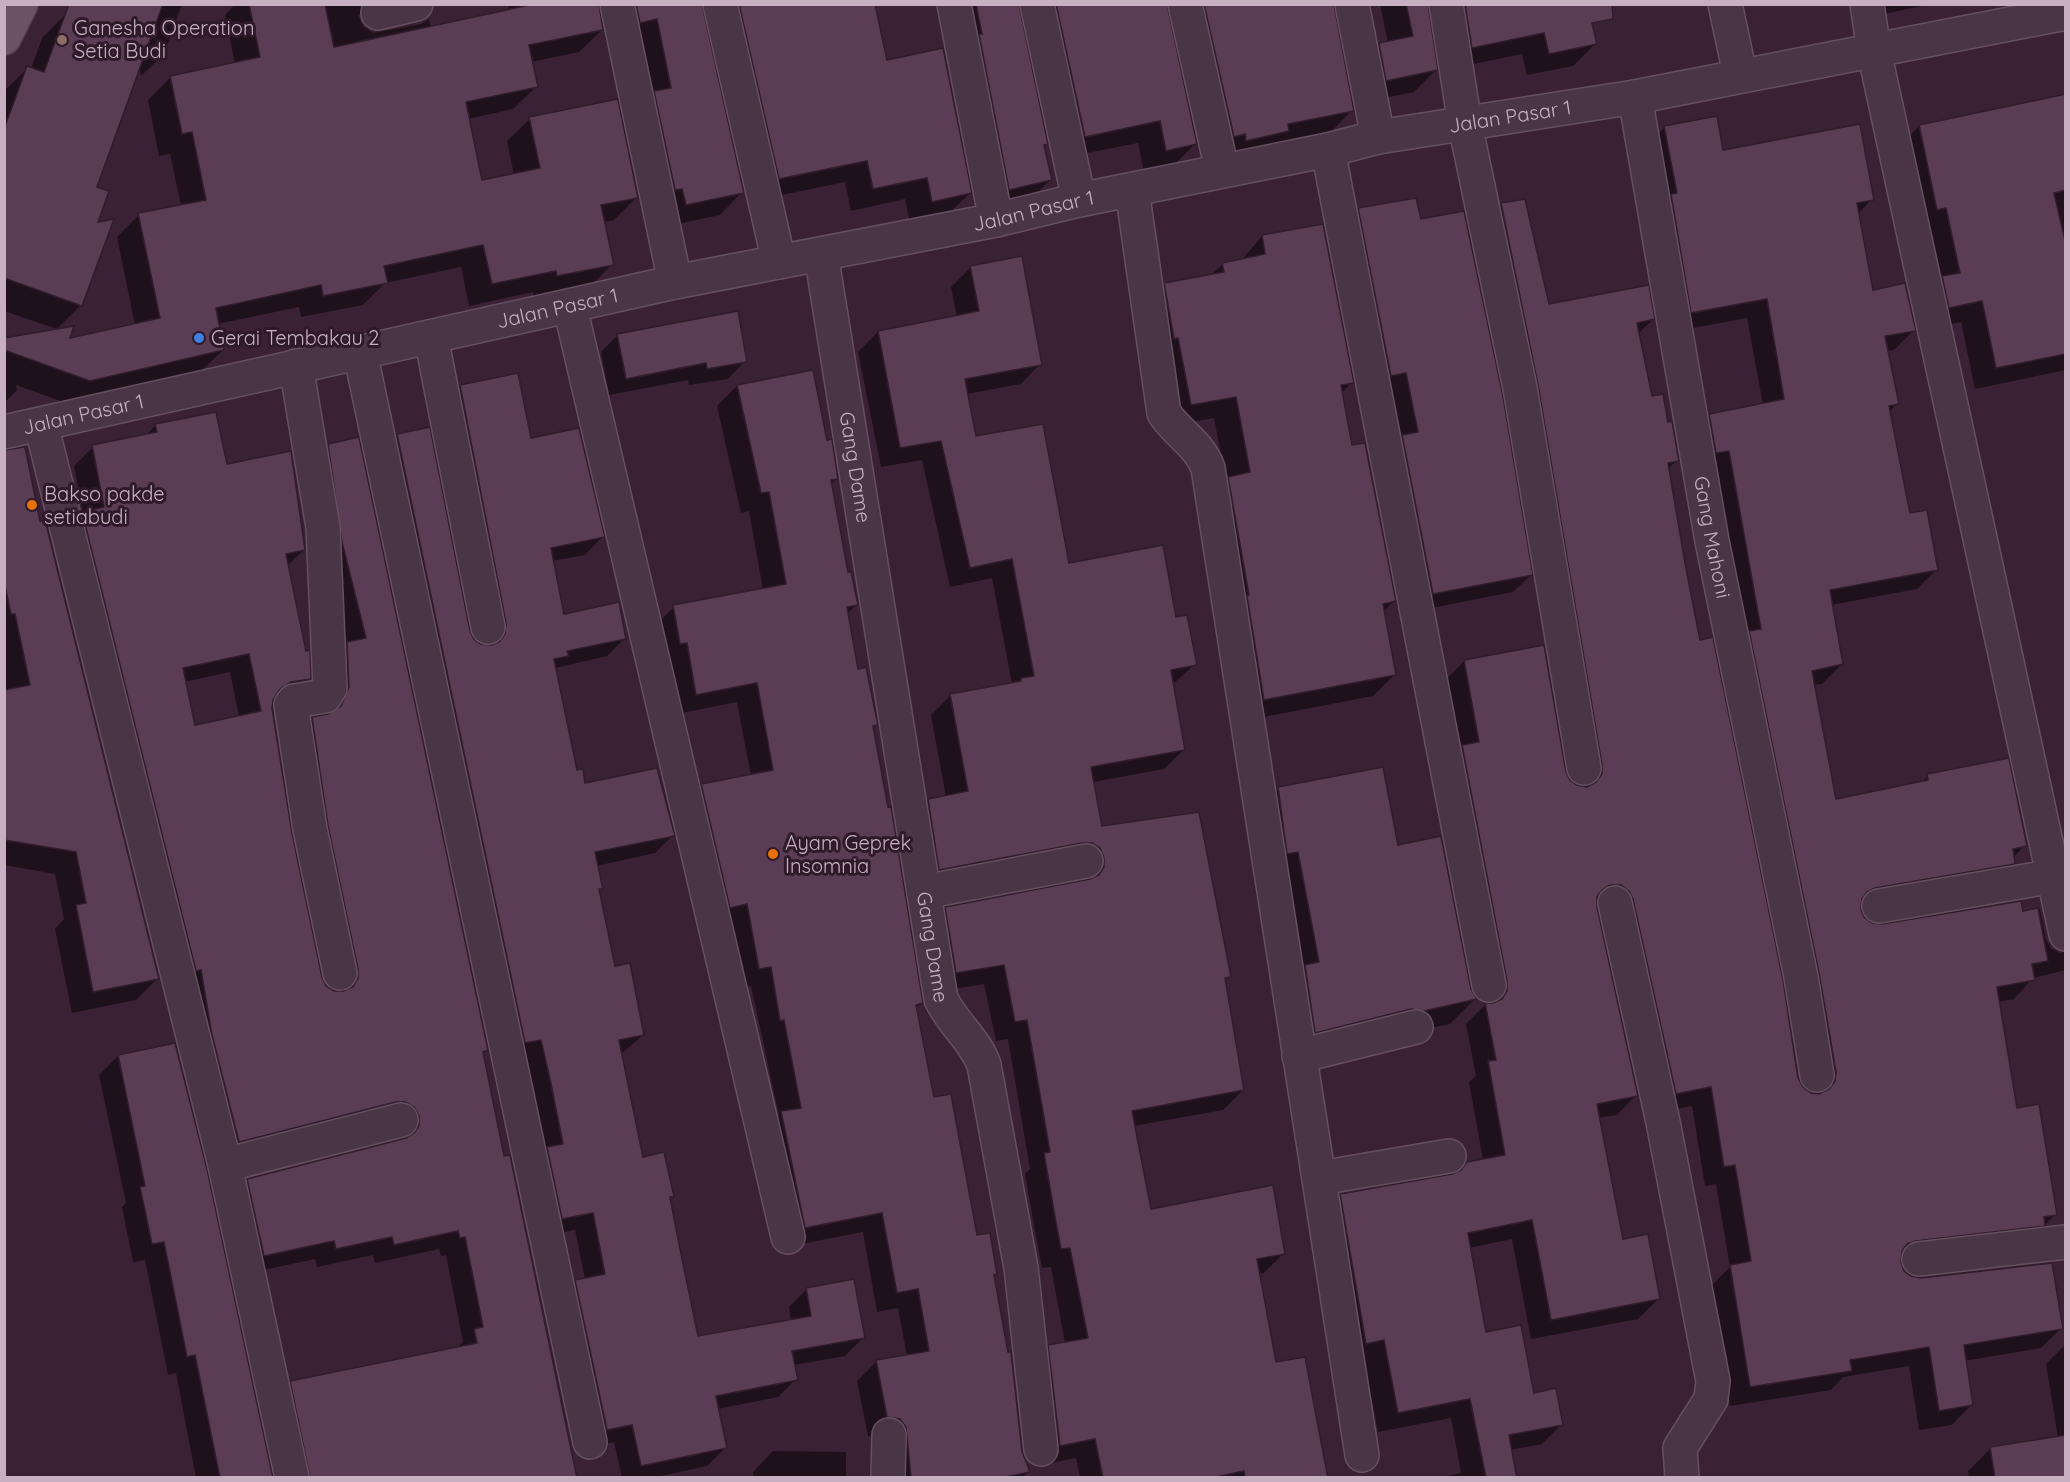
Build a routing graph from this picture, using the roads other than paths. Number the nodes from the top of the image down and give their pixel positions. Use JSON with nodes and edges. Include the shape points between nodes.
{"nodes":[{"id":1,"x":21,"y":4,"type":"edge"},
{"id":2,"x":416,"y":4,"type":"edge"},
{"id":3,"x":617,"y":4,"type":"edge"},
{"id":4,"x":720,"y":4,"type":"edge"},
{"id":5,"x":954,"y":4,"type":"edge"},
{"id":6,"x":1037,"y":4,"type":"edge"},
{"id":7,"x":1185,"y":4,"type":"edge"},
{"id":8,"x":1352,"y":4,"type":"edge"},
{"id":9,"x":1446,"y":4,"type":"edge"},
{"id":10,"x":1725,"y":4,"type":"edge"},
{"id":11,"x":1867,"y":4,"type":"edge"},
{"id":12,"x":378,"y":13,"type":"dead end"},
{"id":13,"x":2066,"y":13,"type":"edge"},
{"id":14,"x":4,"y":38,"type":"edge"},
{"id":15,"x":1874,"y":51,"type":"junction"},
{"id":16,"x":1740,"y":74,"type":"junction"},
{"id":17,"x":1635,"y":97,"type":"junction"},
{"id":18,"x":1466,"y":124,"type":"junction"},
{"id":19,"x":1378,"y":137,"type":"junction"},
{"id":20,"x":1328,"y":150,"type":"junction"},
{"id":21,"x":1222,"y":170,"type":"junction"},
{"id":22,"x":1131,"y":190,"type":"junction"},
{"id":23,"x":1079,"y":200,"type":"junction"},
{"id":24,"x":996,"y":220,"type":"junction"},
{"id":25,"x":821,"y":254,"type":"junction"},
{"id":26,"x":778,"y":262,"type":"junction"},
{"id":27,"x":675,"y":282,"type":"junction"},
{"id":28,"x":570,"y":307,"type":"junction"},
{"id":29,"x":431,"y":337,"type":"junction"},
{"id":30,"x":360,"y":352,"type":"junction"},
{"id":31,"x":296,"y":366,"type":"junction"},
{"id":32,"x":41,"y":424,"type":"junction"},
{"id":33,"x":4,"y":432,"type":"edge"},
{"id":34,"x":488,"y":627,"type":"dead end"},
{"id":35,"x":1584,"y":768,"type":"dead end"},
{"id":36,"x":1086,"y":861,"type":"dead end"},
{"id":37,"x":2054,"y":876,"type":"junction"},
{"id":38,"x":924,"y":892,"type":"junction"},
{"id":39,"x":1615,"y":903,"type":"dead end"},
{"id":40,"x":1879,"y":906,"type":"dead end"},
{"id":41,"x":2066,"y":934,"type":"edge"},
{"id":42,"x":340,"y":973,"type":"dead end"},
{"id":43,"x":1489,"y":986,"type":"dead end"},
{"id":44,"x":1416,"y":1027,"type":"dead end"},
{"id":45,"x":1299,"y":1056,"type":"junction"},
{"id":46,"x":1817,"y":1075,"type":"dead end"},
{"id":47,"x":401,"y":1120,"type":"dead end"},
{"id":48,"x":1449,"y":1156,"type":"dead end"},
{"id":49,"x":225,"y":1165,"type":"junction"},
{"id":50,"x":1320,"y":1178,"type":"junction"},
{"id":51,"x":788,"y":1238,"type":"dead end"},
{"id":52,"x":2066,"y":1242,"type":"edge"},
{"id":53,"x":1919,"y":1259,"type":"dead end"},
{"id":54,"x":889,"y":1435,"type":"dead end"},
{"id":55,"x":590,"y":1442,"type":"dead end"},
{"id":56,"x":1041,"y":1449,"type":"dead end"},
{"id":57,"x":1362,"y":1455,"type":"dead end"},
{"id":58,"x":292,"y":1478,"type":"edge"},
{"id":59,"x":888,"y":1478,"type":"edge"},
{"id":60,"x":1682,"y":1478,"type":"edge"}],
"edges":[{"from":1,"to":14,"type":"main road"},
{"from":2,"to":12,"type":"street"},
{"from":3,"to":27,"type":"street"},
{"from":4,"to":26,"type":"street"},
{"from":5,"to":24,"type":"street"},
{"from":6,"to":23,"type":"street"},
{"from":7,"to":21,"type":"street"},
{"from":8,"to":19,"type":"street"},
{"from":9,"to":18,"type":"street"},
{"from":10,"to":16,"type":"street"},
{"from":11,"to":15,"type":"street"},
{"from":13,"to":15,"type":"street","name":"Jalan Pasar 1"},
{"from":15,"to":16,"type":"street","name":"Jalan Pasar 1"},
{"from":15,"to":37,"type":"street"},
{"from":16,"to":17,"type":"street","name":"Jalan Pasar 1"},
{"from":17,"to":18,"type":"street","name":"Jalan Pasar 1"},
{"from":17,"to":46,"type":"street","name":"Gang Mahoni","via":[[1712,541],[1801,977]]},
{"from":18,"to":19,"type":"street","name":"Jalan Pasar 1"},
{"from":18,"to":35,"type":"street","via":[[1520,388]]},
{"from":19,"to":20,"type":"street","name":"Jalan Pasar 1"},
{"from":20,"to":21,"type":"street","name":"Jalan Pasar 1"},
{"from":20,"to":43,"type":"street"},
{"from":21,"to":22,"type":"street","name":"Jalan Pasar 1"},
{"from":22,"to":23,"type":"street","name":"Jalan Pasar 1"},
{"from":22,"to":45,"type":"street","via":[[1164,413],[1172,426],[1194,444],[1208,468]]},
{"from":23,"to":24,"type":"street","name":"Jalan Pasar 1"},
{"from":24,"to":25,"type":"street","name":"Jalan Pasar 1"},
{"from":25,"to":26,"type":"street","name":"Jalan Pasar 1"},
{"from":25,"to":38,"type":"street","name":"Gang Dame"},
{"from":26,"to":27,"type":"street","name":"Jalan Pasar 1"},
{"from":27,"to":28,"type":"street","name":"Jalan Pasar 1"},
{"from":28,"to":29,"type":"street","name":"Jalan Pasar 1"},
{"from":28,"to":51,"type":"street"},
{"from":29,"to":30,"type":"street","name":"Jalan Pasar 1"},
{"from":29,"to":34,"type":"street"},
{"from":30,"to":31,"type":"street","name":"Jalan Pasar 1"},
{"from":30,"to":55,"type":"street"},
{"from":31,"to":32,"type":"street","name":"Jalan Pasar 1"},
{"from":31,"to":42,"type":"street","via":[[323,527],[330,688],[325,696],[294,700],[291,705],[310,829]]},
{"from":32,"to":33,"type":"street","name":"Jalan Pasar 1"},
{"from":32,"to":49,"type":"street"},
{"from":36,"to":38,"type":"street"},
{"from":37,"to":40,"type":"street"},
{"from":37,"to":41,"type":"street"},
{"from":38,"to":56,"type":"street","name":"Gang Dame","via":[[941,999],[980,1053],[984,1065],[1020,1268]]},
{"from":39,"to":60,"type":"street","via":[[1663,1122],[1713,1381],[1711,1399],[1680,1448]]},
{"from":44,"to":45,"type":"street"},
{"from":45,"to":50,"type":"street"},
{"from":47,"to":49,"type":"street"},
{"from":48,"to":50,"type":"street"},
{"from":49,"to":58,"type":"street"},
{"from":50,"to":57,"type":"street"},
{"from":52,"to":53,"type":"street"},
{"from":54,"to":59,"type":"street"}]}
